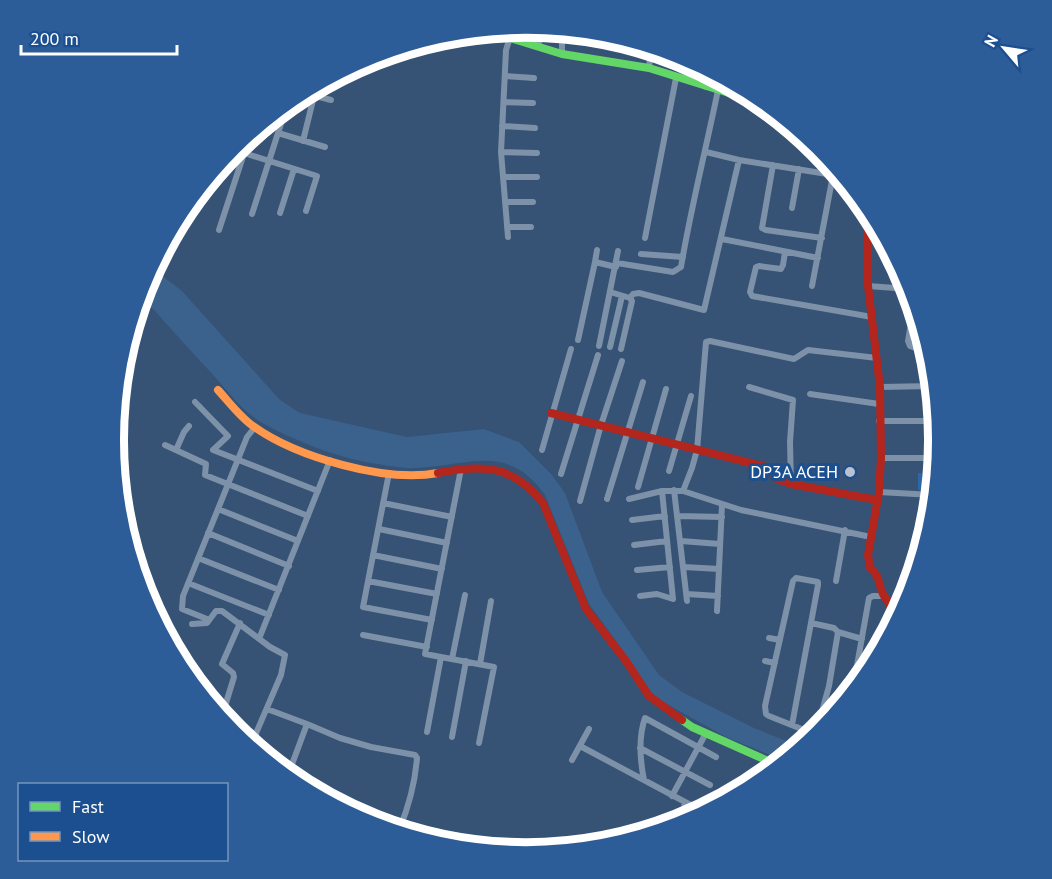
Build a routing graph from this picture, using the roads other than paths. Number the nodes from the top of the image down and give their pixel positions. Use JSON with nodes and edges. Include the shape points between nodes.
{"nodes":[{"id":1,"x":510,"y":38,"type":"edge"},
{"id":2,"x":522,"y":38,"type":"edge"},
{"id":3,"x":539,"y":38,"type":"edge"},
{"id":4,"x":562,"y":39,"type":"edge"},
{"id":5,"x":539,"y":46,"type":"junction"},
{"id":6,"x":561,"y":54,"type":"junction"},
{"id":7,"x":650,"y":57,"type":"edge"},
{"id":8,"x":649,"y":68,"type":"junction"},
{"id":9,"x":505,"y":76,"type":"junction"},
{"id":10,"x":534,"y":78,"type":"dead end"},
{"id":11,"x":676,"y":78,"type":"junction"},
{"id":12,"x":706,"y":80,"type":"edge"},
{"id":13,"x":705,"y":87,"type":"junction"},
{"id":14,"x":718,"y":90,"type":"junction"},
{"id":15,"x":728,"y":92,"type":"edge"},
{"id":16,"x":316,"y":97,"type":"edge"},
{"id":17,"x":313,"y":98,"type":"edge"},
{"id":18,"x":331,"y":100,"type":"dead end"},
{"id":19,"x":504,"y":102,"type":"junction"},
{"id":20,"x":533,"y":103,"type":"dead end"},
{"id":21,"x":282,"y":121,"type":"edge"},
{"id":22,"x":502,"y":126,"type":"junction"},
{"id":23,"x":535,"y":128,"type":"dead end"},
{"id":24,"x":278,"y":133,"type":"junction"},
{"id":25,"x":303,"y":141,"type":"junction"},
{"id":26,"x":325,"y":147,"type":"dead end"},
{"id":27,"x":501,"y":152,"type":"junction"},
{"id":28,"x":706,"y":152,"type":"junction"},
{"id":29,"x":244,"y":153,"type":"joint"},
{"id":30,"x":537,"y":153,"type":"dead end"},
{"id":31,"x":269,"y":160,"type":"junction"},
{"id":32,"x":739,"y":160,"type":"junction"},
{"id":33,"x":773,"y":165,"type":"junction"},
{"id":34,"x":294,"y":169,"type":"junction"},
{"id":35,"x":799,"y":169,"type":"junction"},
{"id":36,"x":828,"y":174,"type":"edge"},
{"id":37,"x":503,"y":177,"type":"junction"},
{"id":38,"x":537,"y":177,"type":"dead end"},
{"id":39,"x":835,"y":183,"type":"edge"},
{"id":40,"x":505,"y":202,"type":"junction"},
{"id":41,"x":533,"y":202,"type":"dead end"},
{"id":42,"x":792,"y":208,"type":"dead end"},
{"id":43,"x":306,"y":211,"type":"dead end"},
{"id":44,"x":280,"y":213,"type":"dead end"},
{"id":45,"x":252,"y":214,"type":"dead end"},
{"id":46,"x":507,"y":227,"type":"junction"},
{"id":47,"x":531,"y":227,"type":"dead end"},
{"id":48,"x":867,"y":228,"type":"edge"},
{"id":49,"x":219,"y":230,"type":"dead end"},
{"id":50,"x":508,"y":237,"type":"dead end"},
{"id":51,"x":645,"y":238,"type":"dead end"},
{"id":52,"x":722,"y":238,"type":"junction"},
{"id":53,"x":822,"y":238,"type":"junction"},
{"id":54,"x":597,"y":250,"type":"dead end"},
{"id":55,"x":618,"y":251,"type":"dead end"},
{"id":56,"x":785,"y":252,"type":"junction"},
{"id":57,"x":641,"y":254,"type":"dead end"},
{"id":58,"x":683,"y":257,"type":"junction"},
{"id":59,"x":818,"y":258,"type":"junction"},
{"id":60,"x":595,"y":262,"type":"junction"},
{"id":61,"x":617,"y":265,"type":"junction"},
{"id":62,"x":812,"y":286,"type":"dead end"},
{"id":63,"x":868,"y":286,"type":"junction"},
{"id":64,"x":898,"y":288,"type":"edge"},
{"id":65,"x":610,"y":292,"type":"junction"},
{"id":66,"x":622,"y":296,"type":"junction"},
{"id":67,"x":630,"y":298,"type":"junction"},
{"id":68,"x":872,"y":317,"type":"junction"},
{"id":69,"x":911,"y":324,"type":"edge"},
{"id":70,"x":578,"y":340,"type":"dead end"},
{"id":71,"x":599,"y":346,"type":"dead end"},
{"id":72,"x":610,"y":346,"type":"dead end"},
{"id":73,"x":571,"y":349,"type":"dead end"},
{"id":74,"x":621,"y":349,"type":"dead end"},
{"id":75,"x":917,"y":349,"type":"edge"},
{"id":76,"x":598,"y":355,"type":"dead end"},
{"id":77,"x":877,"y":358,"type":"junction"},
{"id":78,"x":622,"y":361,"type":"dead end"},
{"id":79,"x":643,"y":382,"type":"dead end"},
{"id":80,"x":925,"y":386,"type":"edge"},
{"id":81,"x":749,"y":387,"type":"dead end"},
{"id":82,"x":880,"y":387,"type":"junction"},
{"id":83,"x":666,"y":389,"type":"dead end"},
{"id":84,"x":218,"y":390,"type":"dead end"},
{"id":85,"x":810,"y":394,"type":"dead end"},
{"id":86,"x":691,"y":396,"type":"dead end"},
{"id":87,"x":195,"y":402,"type":"dead end"},
{"id":88,"x":879,"y":404,"type":"junction"},
{"id":89,"x":551,"y":413,"type":"junction"},
{"id":90,"x":577,"y":420,"type":"junction"},
{"id":91,"x":879,"y":421,"type":"junction"},
{"id":92,"x":927,"y":421,"type":"edge"},
{"id":93,"x":601,"y":425,"type":"junction"},
{"id":94,"x":189,"y":426,"type":"dead end"},
{"id":95,"x":255,"y":427,"type":"junction"},
{"id":96,"x":627,"y":433,"type":"junction"},
{"id":97,"x":651,"y":440,"type":"junction"},
{"id":98,"x":165,"y":445,"type":"dead end"},
{"id":99,"x":676,"y":446,"type":"junction"},
{"id":100,"x":176,"y":450,"type":"junction"},
{"id":101,"x":542,"y":450,"type":"dead end"},
{"id":102,"x":697,"y":450,"type":"junction"},
{"id":103,"x":881,"y":458,"type":"junction"},
{"id":104,"x":927,"y":458,"type":"edge"},
{"id":105,"x":238,"y":459,"type":"junction"},
{"id":106,"x":330,"y":460,"type":"junction"},
{"id":107,"x":461,"y":469,"type":"junction"},
{"id":108,"x":669,"y":471,"type":"dead end"},
{"id":109,"x":389,"y":473,"type":"junction"},
{"id":110,"x":561,"y":474,"type":"dead end"},
{"id":111,"x":228,"y":484,"type":"junction"},
{"id":112,"x":791,"y":484,"type":"junction"},
{"id":113,"x":638,"y":487,"type":"dead end"},
{"id":114,"x":674,"y":490,"type":"junction"},
{"id":115,"x":318,"y":491,"type":"junction"},
{"id":116,"x":662,"y":491,"type":"junction"},
{"id":117,"x":683,"y":491,"type":"junction"},
{"id":118,"x":924,"y":495,"type":"edge"},
{"id":119,"x":878,"y":496,"type":"junction"},
{"id":120,"x":608,"y":499,"type":"dead end"},
{"id":121,"x":629,"y":499,"type":"dead end"},
{"id":122,"x":580,"y":501,"type":"dead end"},
{"id":123,"x":383,"y":503,"type":"junction"},
{"id":124,"x":722,"y":505,"type":"junction"},
{"id":125,"x":218,"y":509,"type":"junction"},
{"id":126,"x":308,"y":516,"type":"junction"},
{"id":127,"x":665,"y":516,"type":"junction"},
{"id":128,"x":678,"y":516,"type":"junction"},
{"id":129,"x":452,"y":517,"type":"junction"},
{"id":130,"x":722,"y":517,"type":"junction"},
{"id":131,"x":632,"y":520,"type":"dead end"},
{"id":132,"x":379,"y":529,"type":"junction"},
{"id":133,"x":845,"y":530,"type":"junction"},
{"id":134,"x":208,"y":533,"type":"junction"},
{"id":135,"x":871,"y":537,"type":"junction"},
{"id":136,"x":298,"y":541,"type":"junction"},
{"id":137,"x":667,"y":541,"type":"junction"},
{"id":138,"x":681,"y":541,"type":"junction"},
{"id":139,"x":447,"y":543,"type":"junction"},
{"id":140,"x":720,"y":544,"type":"junction"},
{"id":141,"x":634,"y":545,"type":"dead end"},
{"id":142,"x":373,"y":555,"type":"junction"},
{"id":143,"x":198,"y":558,"type":"junction"},
{"id":144,"x":289,"y":566,"type":"junction"},
{"id":145,"x":670,"y":567,"type":"junction"},
{"id":146,"x":684,"y":567,"type":"junction"},
{"id":147,"x":442,"y":569,"type":"junction"},
{"id":148,"x":719,"y":569,"type":"junction"},
{"id":149,"x":637,"y":570,"type":"dead end"},
{"id":150,"x":368,"y":581,"type":"junction"},
{"id":151,"x":836,"y":581,"type":"dead end"},
{"id":152,"x":188,"y":583,"type":"junction"},
{"id":153,"x":279,"y":590,"type":"junction"},
{"id":154,"x":437,"y":594,"type":"junction"},
{"id":155,"x":465,"y":595,"type":"dead end"},
{"id":156,"x":640,"y":596,"type":"dead end"},
{"id":157,"x":718,"y":596,"type":"junction"},
{"id":158,"x":884,"y":596,"type":"junction"},
{"id":159,"x":491,"y":601,"type":"dead end"},
{"id":160,"x":891,"y":608,"type":"edge"},
{"id":161,"x":717,"y":611,"type":"dead end"},
{"id":162,"x":269,"y":615,"type":"junction"},
{"id":163,"x":207,"y":619,"type":"dead end"},
{"id":164,"x":432,"y":620,"type":"junction"},
{"id":165,"x":811,"y":622,"type":"junction"},
{"id":166,"x":240,"y":623,"type":"junction"},
{"id":167,"x":192,"y":624,"type":"dead end"},
{"id":168,"x":838,"y":632,"type":"junction"},
{"id":169,"x":363,"y":634,"type":"dead end"},
{"id":170,"x":769,"y":638,"type":"dead end"},
{"id":171,"x":259,"y":639,"type":"junction"},
{"id":172,"x":862,"y":639,"type":"junction"},
{"id":173,"x":780,"y":640,"type":"junction"},
{"id":174,"x":427,"y":647,"type":"junction"},
{"id":175,"x":441,"y":657,"type":"junction"},
{"id":176,"x":453,"y":659,"type":"junction"},
{"id":177,"x":765,"y":661,"type":"dead end"},
{"id":178,"x":466,"y":662,"type":"junction"},
{"id":179,"x":775,"y":663,"type":"junction"},
{"id":180,"x":480,"y":664,"type":"junction"},
{"id":181,"x":857,"y":668,"type":"edge"},
{"id":182,"x":225,"y":706,"type":"edge"},
{"id":183,"x":267,"y":709,"type":"junction"},
{"id":184,"x":821,"y":712,"type":"edge"},
{"id":185,"x":307,"y":724,"type":"junction"},
{"id":186,"x":792,"y":725,"type":"junction"},
{"id":187,"x":589,"y":729,"type":"dead end"},
{"id":188,"x":804,"y":729,"type":"edge"},
{"id":189,"x":250,"y":732,"type":"edge"},
{"id":190,"x":427,"y":732,"type":"dead end"},
{"id":191,"x":256,"y":734,"type":"joint"},
{"id":192,"x":706,"y":734,"type":"junction"},
{"id":193,"x":452,"y":737,"type":"dead end"},
{"id":194,"x":479,"y":743,"type":"dead end"},
{"id":195,"x":580,"y":746,"type":"junction"},
{"id":196,"x":698,"y":747,"type":"junction"},
{"id":197,"x":640,"y":748,"type":"junction"},
{"id":198,"x":716,"y":757,"type":"dead end"},
{"id":199,"x":572,"y":760,"type":"dead end"},
{"id":200,"x":767,"y":761,"type":"edge"},
{"id":201,"x":291,"y":766,"type":"edge"},
{"id":202,"x":685,"y":771,"type":"junction"},
{"id":203,"x":644,"y":780,"type":"junction"},
{"id":204,"x":710,"y":785,"type":"dead end"},
{"id":205,"x":672,"y":796,"type":"junction"},
{"id":206,"x":684,"y":802,"type":"junction"},
{"id":207,"x":691,"y":806,"type":"edge"},
{"id":208,"x":685,"y":809,"type":"edge"},
{"id":209,"x":402,"y":822,"type":"edge"}],
"edges":[{"from":1,"to":9,"type":"street"},
{"from":2,"to":5,"type":"street"},
{"from":3,"to":5,"type":"street"},
{"from":4,"to":6,"type":"street"},
{"from":5,"to":6,"type":"street"},
{"from":6,"to":8,"type":"street"},
{"from":7,"to":8,"type":"street"},
{"from":8,"to":11,"type":"street"},
{"from":9,"to":10,"type":"street"},
{"from":9,"to":19,"type":"street"},
{"from":11,"to":13,"type":"street"},
{"from":11,"to":51,"type":"street"},
{"from":12,"to":13,"type":"street"},
{"from":13,"to":14,"type":"street"},
{"from":14,"to":15,"type":"street"},
{"from":14,"to":28,"type":"street"},
{"from":16,"to":18,"type":"street"},
{"from":17,"to":25,"type":"street"},
{"from":19,"to":20,"type":"street"},
{"from":19,"to":22,"type":"street"},
{"from":21,"to":24,"type":"street"},
{"from":22,"to":23,"type":"street"},
{"from":22,"to":27,"type":"street"},
{"from":24,"to":25,"type":"street"},
{"from":24,"to":31,"type":"street"},
{"from":25,"to":26,"type":"street"},
{"from":27,"to":30,"type":"street"},
{"from":27,"to":37,"type":"street"},
{"from":28,"to":32,"type":"street"},
{"from":28,"to":58,"type":"street"},
{"from":29,"to":31,"type":"street"},
{"from":29,"to":49,"type":"street"},
{"from":31,"to":34,"type":"street"},
{"from":31,"to":45,"type":"street"},
{"from":32,"to":33,"type":"street"},
{"from":32,"to":52,"type":"street"},
{"from":33,"to":35,"type":"street"},
{"from":33,"to":53,"type":"street","via":[[762,228]]},
{"from":34,"to":43,"type":"street","via":[[317,176]]},
{"from":34,"to":44,"type":"street"},
{"from":35,"to":36,"type":"street"},
{"from":35,"to":42,"type":"street"},
{"from":37,"to":38,"type":"street"},
{"from":37,"to":40,"type":"street"},
{"from":39,"to":53,"type":"street"},
{"from":40,"to":41,"type":"street"},
{"from":40,"to":46,"type":"street"},
{"from":46,"to":47,"type":"street"},
{"from":46,"to":50,"type":"street"},
{"from":48,"to":63,"type":"street"},
{"from":52,"to":56,"type":"street"},
{"from":52,"to":67,"type":"street","via":[[704,310],[639,293]]},
{"from":53,"to":59,"type":"street"},
{"from":54,"to":60,"type":"street"},
{"from":55,"to":61,"type":"street"},
{"from":56,"to":59,"type":"street"},
{"from":56,"to":68,"type":"street","via":[[781,269],[756,267],[752,296]]},
{"from":57,"to":58,"type":"street"},
{"from":58,"to":61,"type":"street","via":[[681,267],[673,272]]},
{"from":59,"to":62,"type":"street"},
{"from":60,"to":61,"type":"street"},
{"from":60,"to":70,"type":"street"},
{"from":61,"to":65,"type":"street"},
{"from":63,"to":64,"type":"street"},
{"from":63,"to":68,"type":"street"},
{"from":65,"to":66,"type":"street"},
{"from":65,"to":71,"type":"street"},
{"from":66,"to":67,"type":"street"},
{"from":66,"to":72,"type":"street"},
{"from":67,"to":74,"type":"street"},
{"from":68,"to":77,"type":"street"},
{"from":69,"to":75,"type":"street","via":[[908,341]]},
{"from":73,"to":89,"type":"street"},
{"from":76,"to":90,"type":"street"},
{"from":77,"to":82,"type":"street"},
{"from":77,"to":102,"type":"street","via":[[808,350],[794,359],[708,341]]},
{"from":78,"to":93,"type":"street"},
{"from":79,"to":96,"type":"street"},
{"from":80,"to":82,"type":"street"},
{"from":81,"to":112,"type":"street","via":[[793,400]]},
{"from":82,"to":88,"type":"street"},
{"from":83,"to":97,"type":"street"},
{"from":84,"to":95,"type":"street"},
{"from":85,"to":88,"type":"street"},
{"from":86,"to":99,"type":"street"},
{"from":87,"to":105,"type":"street","via":[[228,436],[213,450]]},
{"from":88,"to":91,"type":"street"},
{"from":89,"to":90,"type":"street"},
{"from":89,"to":101,"type":"street"},
{"from":90,"to":93,"type":"street"},
{"from":90,"to":110,"type":"street"},
{"from":91,"to":92,"type":"street"},
{"from":91,"to":103,"type":"street"},
{"from":93,"to":96,"type":"street"},
{"from":93,"to":122,"type":"street"},
{"from":94,"to":100,"type":"street"},
{"from":95,"to":105,"type":"street"},
{"from":95,"to":106,"type":"street"},
{"from":96,"to":97,"type":"street"},
{"from":96,"to":120,"type":"street"},
{"from":97,"to":99,"type":"street"},
{"from":97,"to":113,"type":"street"},
{"from":98,"to":100,"type":"street"},
{"from":99,"to":102,"type":"street"},
{"from":99,"to":108,"type":"street"},
{"from":100,"to":111,"type":"street","via":[[206,464],[205,475]]},
{"from":102,"to":112,"type":"street","via":[[770,468],[777,479]]},
{"from":102,"to":117,"type":"street"},
{"from":103,"to":104,"type":"street"},
{"from":103,"to":119,"type":"street"},
{"from":105,"to":111,"type":"street"},
{"from":105,"to":115,"type":"street"},
{"from":106,"to":109,"type":"street"},
{"from":106,"to":115,"type":"street"},
{"from":107,"to":109,"type":"street","via":[[410,476]]},
{"from":107,"to":129,"type":"street"},
{"from":107,"to":192,"type":"street","via":[[504,472],[536,492],[586,609],[654,701]]},
{"from":109,"to":123,"type":"street"},
{"from":111,"to":125,"type":"street"},
{"from":111,"to":126,"type":"street"},
{"from":112,"to":119,"type":"street"},
{"from":114,"to":116,"type":"street"},
{"from":114,"to":117,"type":"street"},
{"from":114,"to":128,"type":"street"},
{"from":115,"to":126,"type":"street"},
{"from":116,"to":121,"type":"street"},
{"from":116,"to":127,"type":"street"},
{"from":117,"to":124,"type":"street"},
{"from":118,"to":119,"type":"street"},
{"from":119,"to":135,"type":"street"},
{"from":123,"to":129,"type":"street"},
{"from":123,"to":132,"type":"street"},
{"from":124,"to":130,"type":"street"},
{"from":124,"to":133,"type":"street"},
{"from":125,"to":134,"type":"street"},
{"from":125,"to":136,"type":"street"},
{"from":126,"to":136,"type":"street"},
{"from":127,"to":131,"type":"street"},
{"from":127,"to":137,"type":"street"},
{"from":128,"to":130,"type":"street"},
{"from":128,"to":138,"type":"street"},
{"from":129,"to":139,"type":"street"},
{"from":130,"to":140,"type":"street"},
{"from":132,"to":139,"type":"street"},
{"from":132,"to":142,"type":"street"},
{"from":133,"to":135,"type":"street"},
{"from":133,"to":151,"type":"street"},
{"from":134,"to":143,"type":"street"},
{"from":134,"to":144,"type":"street"},
{"from":135,"to":158,"type":"street","via":[[869,564],[881,580]]},
{"from":136,"to":144,"type":"street"},
{"from":137,"to":141,"type":"street"},
{"from":137,"to":145,"type":"street"},
{"from":138,"to":140,"type":"street"},
{"from":138,"to":146,"type":"street"},
{"from":139,"to":147,"type":"street"},
{"from":140,"to":148,"type":"street"},
{"from":142,"to":147,"type":"street"},
{"from":142,"to":150,"type":"street"},
{"from":143,"to":152,"type":"street"},
{"from":143,"to":153,"type":"street"},
{"from":144,"to":153,"type":"street"},
{"from":145,"to":149,"type":"street"},
{"from":145,"to":156,"type":"street","via":[[673,599],[652,593]]},
{"from":146,"to":148,"type":"street"},
{"from":146,"to":157,"type":"street","via":[[687,598]]},
{"from":147,"to":154,"type":"street"},
{"from":148,"to":157,"type":"street"},
{"from":150,"to":154,"type":"street"},
{"from":150,"to":164,"type":"street","via":[[363,607]]},
{"from":152,"to":162,"type":"street"},
{"from":152,"to":163,"type":"street","via":[[182,609]]},
{"from":153,"to":162,"type":"street"},
{"from":154,"to":164,"type":"street"},
{"from":155,"to":176,"type":"street"},
{"from":157,"to":161,"type":"street"},
{"from":158,"to":160,"type":"street"},
{"from":158,"to":172,"type":"street","via":[[869,598]]},
{"from":159,"to":180,"type":"street"},
{"from":162,"to":171,"type":"street"},
{"from":164,"to":174,"type":"street"},
{"from":165,"to":168,"type":"street"},
{"from":165,"to":173,"type":"street","via":[[818,582],[795,578]]},
{"from":165,"to":186,"type":"street"},
{"from":166,"to":167,"type":"street","via":[[218,611],[207,623]]},
{"from":166,"to":171,"type":"street"},
{"from":166,"to":182,"type":"street","via":[[222,664],[234,677]]},
{"from":168,"to":172,"type":"street"},
{"from":168,"to":184,"type":"street"},
{"from":169,"to":174,"type":"street"},
{"from":170,"to":173,"type":"street"},
{"from":171,"to":183,"type":"street","via":[[286,657]]},
{"from":172,"to":181,"type":"street"},
{"from":173,"to":179,"type":"street"},
{"from":174,"to":175,"type":"street","via":[[425,654]]},
{"from":175,"to":176,"type":"street"},
{"from":175,"to":190,"type":"street"},
{"from":176,"to":178,"type":"street"},
{"from":177,"to":179,"type":"street"},
{"from":178,"to":180,"type":"street"},
{"from":178,"to":193,"type":"street"},
{"from":179,"to":186,"type":"street","via":[[765,711]]},
{"from":180,"to":194,"type":"street","via":[[494,667]]},
{"from":183,"to":185,"type":"street"},
{"from":183,"to":191,"type":"street"},
{"from":185,"to":201,"type":"street"},
{"from":185,"to":209,"type":"street","via":[[351,741],[415,755],[413,790]]},
{"from":186,"to":188,"type":"street"},
{"from":187,"to":195,"type":"street"},
{"from":189,"to":191,"type":"street"},
{"from":192,"to":196,"type":"street"},
{"from":192,"to":200,"type":"street"},
{"from":195,"to":199,"type":"street"},
{"from":195,"to":203,"type":"street"},
{"from":196,"to":197,"type":"street","via":[[645,718]]},
{"from":196,"to":198,"type":"street"},
{"from":196,"to":202,"type":"street"},
{"from":197,"to":202,"type":"street"},
{"from":197,"to":203,"type":"street"},
{"from":202,"to":204,"type":"street"},
{"from":202,"to":205,"type":"street"},
{"from":203,"to":205,"type":"street"},
{"from":205,"to":206,"type":"street"},
{"from":206,"to":207,"type":"street"},
{"from":206,"to":208,"type":"street"}]}
